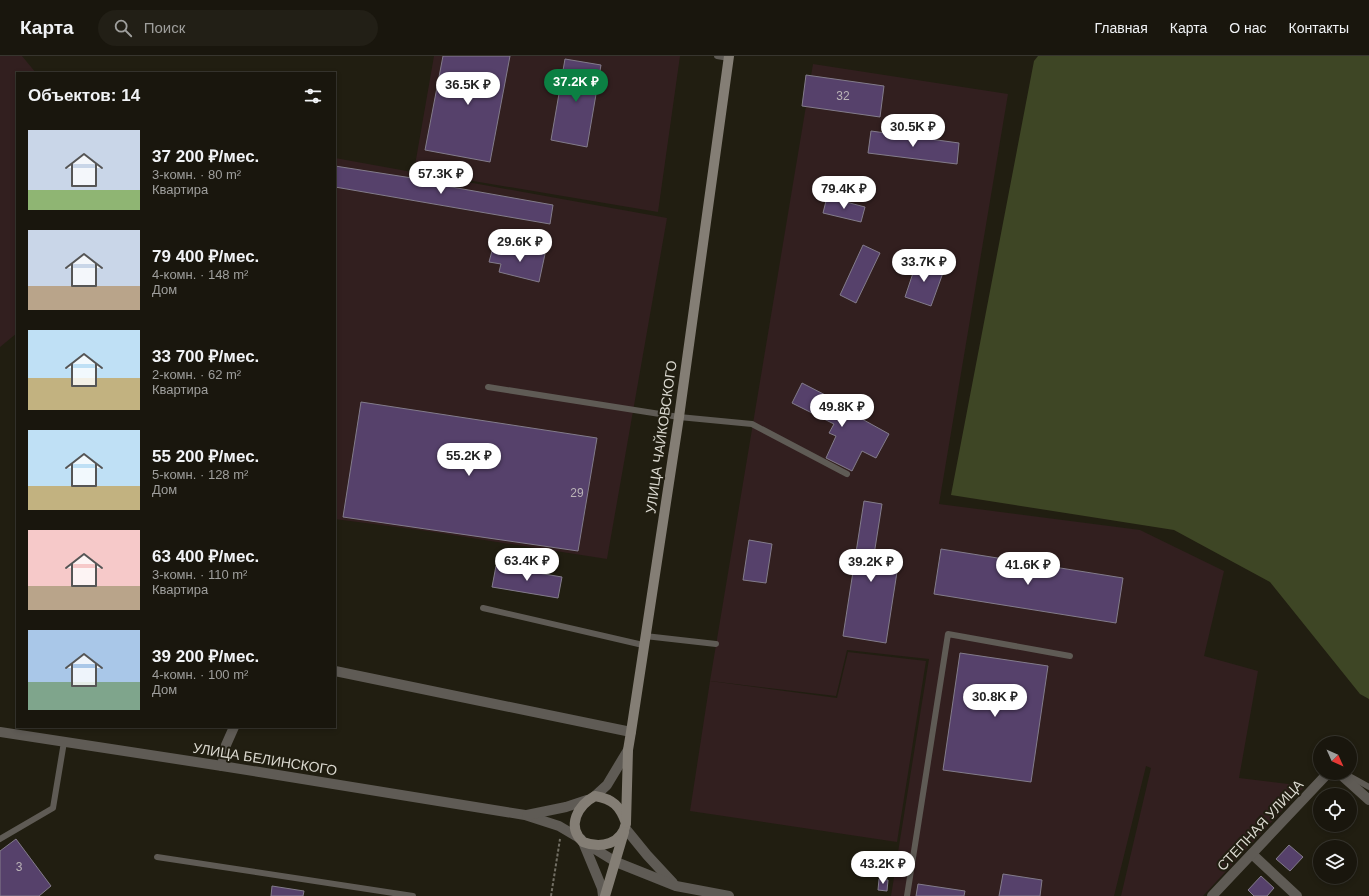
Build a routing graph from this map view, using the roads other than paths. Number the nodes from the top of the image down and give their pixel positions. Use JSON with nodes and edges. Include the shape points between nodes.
{"nodes":[{"id":1,"x":717,"y":56,"type":"edge"},
{"id":2,"x":729,"y":57,"type":"edge"},
{"id":3,"x":488,"y":387,"type":"dead end"},
{"id":4,"x":679,"y":417,"type":"junction"},
{"id":5,"x":847,"y":474,"type":"dead end"},
{"id":6,"x":483,"y":608,"type":"dead end"},
{"id":7,"x":644,"y":640,"type":"junction"},
{"id":8,"x":716,"y":644,"type":"dead end"},
{"id":9,"x":1070,"y":656,"type":"dead end"},
{"id":10,"x":336,"y":671,"type":"edge"},
{"id":11,"x":234,"y":728,"type":"edge"},
{"id":12,"x":0,"y":732,"type":"edge"},
{"id":13,"x":631,"y":732,"type":"junction"},
{"id":14,"x":64,"y":742,"type":"junction"},
{"id":15,"x":628,"y":750,"type":"junction"},
{"id":16,"x":222,"y":766,"type":"junction"},
{"id":17,"x":1321,"y":780,"type":"edge"},
{"id":18,"x":1347,"y":780,"type":"edge"},
{"id":19,"x":1356,"y":780,"type":"edge"},
{"id":20,"x":1369,"y":787,"type":"edge"},
{"id":21,"x":591,"y":798,"type":"junction"},
{"id":22,"x":1369,"y":800,"type":"edge"},
{"id":23,"x":525,"y":815,"type":"junction"},
{"id":24,"x":625,"y":825,"type":"junction"},
{"id":25,"x":0,"y":839,"type":"edge"},
{"id":26,"x":582,"y":840,"type":"junction"},
{"id":27,"x":1252,"y":854,"type":"junction"},
{"id":28,"x":158,"y":857,"type":"dead end"},
{"id":29,"x":616,"y":862,"type":"junction"},
{"id":30,"x":676,"y":886,"type":"junction"},
{"id":31,"x":413,"y":896,"type":"edge"},
{"id":32,"x":604,"y":896,"type":"edge"},
{"id":33,"x":729,"y":896,"type":"edge"},
{"id":34,"x":907,"y":896,"type":"edge"},
{"id":35,"x":1212,"y":896,"type":"edge"},
{"id":36,"x":1297,"y":896,"type":"edge"}],
"edges":[{"from":1,"to":2,"type":"lane"},
{"from":2,"to":4,"type":"main road","name":"УЛИЦА ЧАЙКОВСКОГО"},
{"from":3,"to":4,"type":"lane"},
{"from":4,"to":5,"type":"lane","via":[[752,424]]},
{"from":4,"to":7,"type":"main road","name":"УЛИЦА ЧАЙКОВСКОГО"},
{"from":6,"to":7,"type":"lane"},
{"from":7,"to":8,"type":"lane"},
{"from":7,"to":13,"type":"main road","name":"УЛИЦА ЧАЙКОВСКОГО"},
{"from":9,"to":34,"type":"lane","via":[[948,634]]},
{"from":10,"to":13,"type":"street"},
{"from":11,"to":16,"type":"street","via":[[226,745]]},
{"from":12,"to":14,"type":"street","name":"УЛИЦА БЕЛИНСКОГО"},
{"from":13,"to":15,"type":"main road","name":"УЛИЦА ЧАЙКОВСКОГО"},
{"from":14,"to":16,"type":"street","name":"УЛИЦА БЕЛИНСКОГО"},
{"from":14,"to":25,"type":"lane","via":[[53,808]]},
{"from":15,"to":21,"type":"street","via":[[607,785]]},
{"from":15,"to":24,"type":"main road","name":"УЛИЦА ЧАЙКОВСКОГО"},
{"from":16,"to":23,"type":"street","name":"УЛИЦА БЕЛИНСКОГО"},
{"from":17,"to":27,"type":"street","name":"СТЕПНАЯ УЛИЦА"},
{"from":18,"to":22,"type":"street"},
{"from":19,"to":20,"type":"lane"},
{"from":21,"to":23,"type":"street","via":[[566,807]]},
{"from":21,"to":24,"type":"main road","via":[[612,800],[618,805]]},
{"from":21,"to":26,"type":"main road","via":[[577,811],[575,819],[575,827]]},
{"from":23,"to":26,"type":"street","via":[[562,827]]},
{"from":24,"to":26,"type":"main road","via":[[614,841],[607,845],[599,846]]},
{"from":24,"to":29,"type":"main road","name":"УЛИЦА ЧАЙКОВСКОГО"},
{"from":24,"to":30,"type":"street","via":[[646,855]]},
{"from":26,"to":29,"type":"street"},
{"from":26,"to":32,"type":"street"},
{"from":27,"to":35,"type":"street","name":"СТЕПНАЯ УЛИЦА"},
{"from":27,"to":36,"type":"street"},
{"from":28,"to":31,"type":"lane"},
{"from":29,"to":30,"type":"street"},
{"from":29,"to":32,"type":"main road","name":"УЛИЦА ЧАЙКОВСКОГО"},
{"from":30,"to":33,"type":"street"}]}
